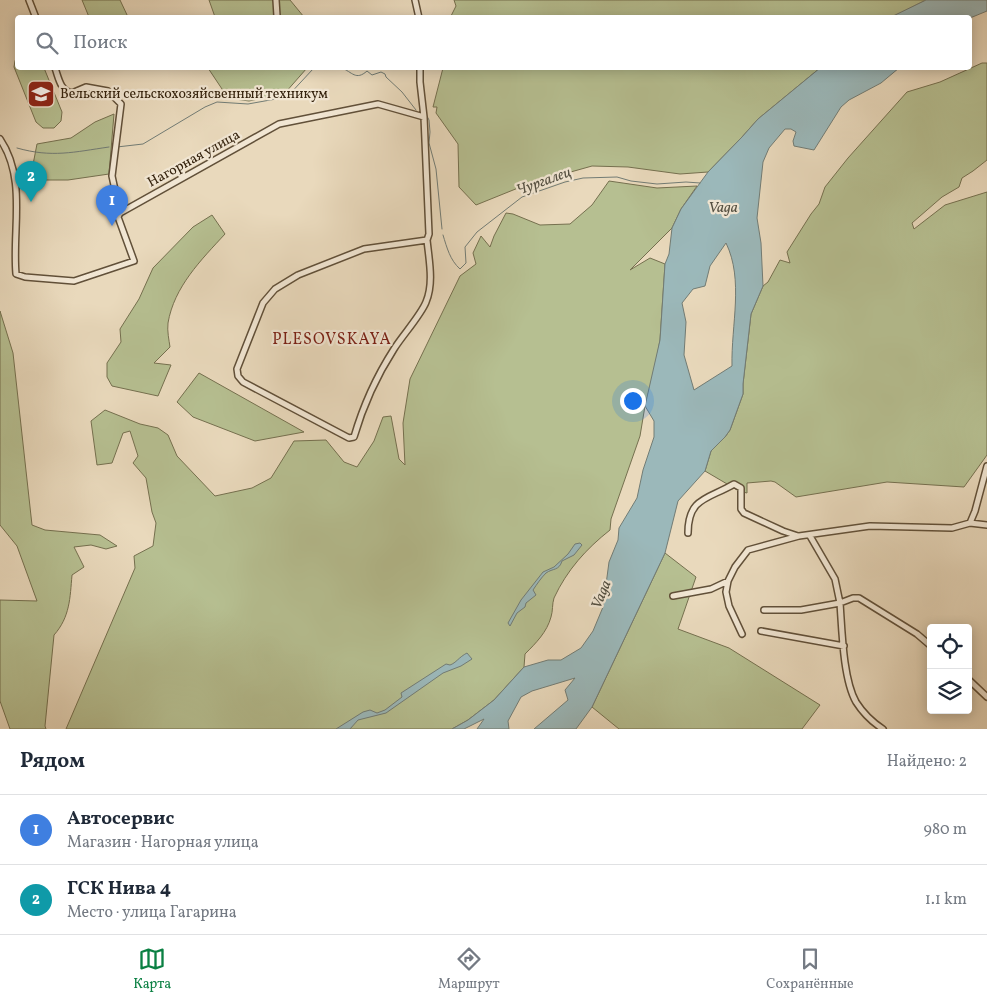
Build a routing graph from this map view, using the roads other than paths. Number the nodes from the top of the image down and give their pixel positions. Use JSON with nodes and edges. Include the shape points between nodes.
{"nodes":[{"id":1,"x":29,"y":0,"type":"edge"},
{"id":2,"x":276,"y":0,"type":"edge"},
{"id":3,"x":415,"y":0,"type":"edge"},
{"id":4,"x":35,"y":15,"type":"edge"},
{"id":5,"x":277,"y":15,"type":"edge"},
{"id":6,"x":418,"y":15,"type":"edge"},
{"id":7,"x":56,"y":70,"type":"edge"},
{"id":8,"x":420,"y":70,"type":"edge"},
{"id":9,"x":424,"y":116,"type":"junction"},
{"id":10,"x":0,"y":139,"type":"edge"},
{"id":11,"x":120,"y":212,"type":"junction"},
{"id":12,"x":427,"y":240,"type":"junction"},
{"id":13,"x":987,"y":466,"type":"edge"},
{"id":14,"x":970,"y":523,"type":"junction"},
{"id":15,"x":987,"y":525,"type":"edge"},
{"id":16,"x":688,"y":533,"type":"dead end"},
{"id":17,"x":799,"y":536,"type":"junction"},
{"id":18,"x":810,"y":536,"type":"junction"},
{"id":19,"x":728,"y":581,"type":"junction"},
{"id":20,"x":673,"y":596,"type":"dead end"},
{"id":21,"x":840,"y":604,"type":"junction"},
{"id":22,"x":764,"y":610,"type":"dead end"},
{"id":23,"x":760,"y":631,"type":"dead end"},
{"id":24,"x":742,"y":634,"type":"dead end"},
{"id":25,"x":927,"y":643,"type":"edge"},
{"id":26,"x":844,"y":646,"type":"junction"},
{"id":27,"x":972,"y":683,"type":"edge"},
{"id":28,"x":987,"y":697,"type":"edge"},
{"id":29,"x":883,"y":729,"type":"edge"}],
"edges":[{"from":1,"to":4,"type":"street"},
{"from":2,"to":5,"type":"street"},
{"from":3,"to":6,"type":"street"},
{"from":7,"to":11,"type":"street","via":[[65,91],[72,93],[86,87],[108,91],[121,104],[112,176]]},
{"from":8,"to":9,"type":"street"},
{"from":9,"to":11,"type":"street","name":"Нагорная улица","via":[[378,104],[279,124]]},
{"from":9,"to":12,"type":"street"},
{"from":10,"to":11,"type":"street","via":[[12,165],[16,185],[16,274],[74,281],[134,262],[118,217]]},
{"from":12,"to":12,"type":"street","via":[[431,279],[426,302],[376,380],[354,437],[349,438],[291,408],[243,382],[238,376],[237,370],[263,303],[275,289],[298,275],[364,249]]},
{"from":13,"to":14,"type":"street"},
{"from":14,"to":15,"type":"street"},
{"from":14,"to":18,"type":"street","via":[[952,528],[870,526]]},
{"from":16,"to":17,"type":"street","via":[[688,518],[698,502],[734,484],[741,488],[741,510],[744,513]]},
{"from":17,"to":18,"type":"street"},
{"from":17,"to":19,"type":"street","via":[[748,550]]},
{"from":18,"to":21,"type":"street","via":[[835,579]]},
{"from":19,"to":20,"type":"street","via":[[711,589]]},
{"from":19,"to":24,"type":"street","via":[[729,606]]},
{"from":21,"to":22,"type":"street","via":[[801,610]]},
{"from":21,"to":25,"type":"street","via":[[859,598]]},
{"from":21,"to":26,"type":"street"},
{"from":23,"to":26,"type":"street"},
{"from":26,"to":29,"type":"street","via":[[855,700],[865,714]]},
{"from":27,"to":28,"type":"street"}]}
